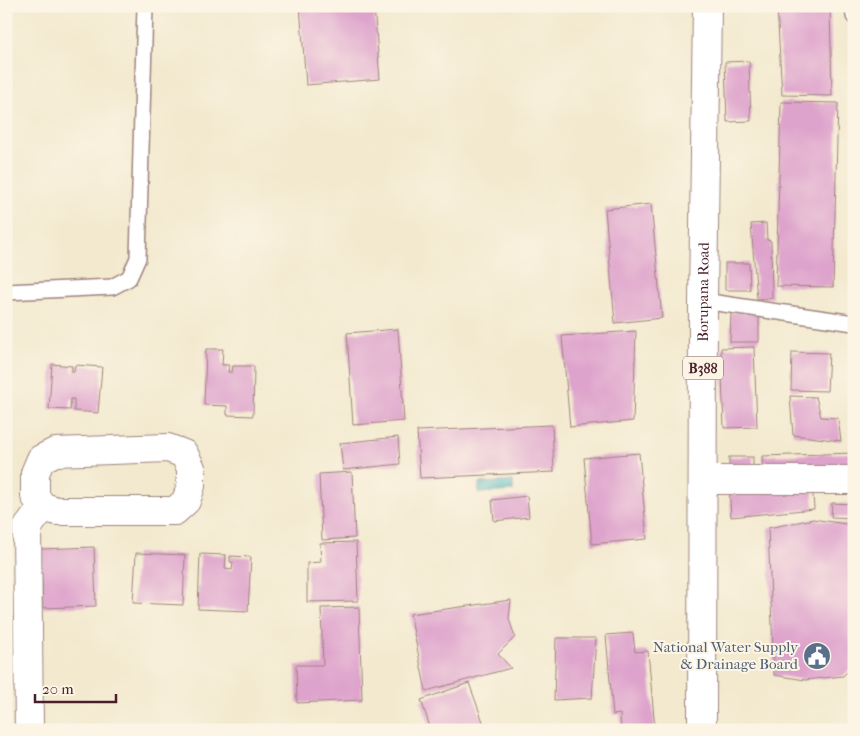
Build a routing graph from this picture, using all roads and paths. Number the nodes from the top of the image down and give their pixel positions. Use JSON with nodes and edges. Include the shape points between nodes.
{"nodes":[{"id":1,"x":144,"y":6,"type":"edge"},
{"id":2,"x":707,"y":6,"type":"edge"},
{"id":3,"x":853,"y":6,"type":"edge"},
{"id":4,"x":854,"y":16,"type":"edge"},
{"id":5,"x":6,"y":292,"type":"edge"},
{"id":6,"x":703,"y":301,"type":"junction"},
{"id":7,"x":854,"y":323,"type":"edge"},
{"id":8,"x":703,"y":480,"type":"junction"},
{"id":9,"x":854,"y":480,"type":"edge"},
{"id":10,"x":43,"y":507,"type":"junction"},
{"id":11,"x":29,"y":730,"type":"edge"},
{"id":12,"x":702,"y":730,"type":"edge"}],
"edges":[{"from":1,"to":5,"type":"lane","via":[[138,258],[129,278],[112,287]]},
{"from":2,"to":6,"type":"street","name":"Borupana Road","number":"B388"},
{"from":3,"to":4,"type":"lane"},
{"from":6,"to":7,"type":"lane"},
{"from":6,"to":8,"type":"street","name":"Borupana Road","number":"B388"},
{"from":8,"to":9,"type":"street"},
{"from":8,"to":12,"type":"street","name":"Borupana Road","number":"B388"},
{"from":10,"to":10,"type":"street","via":[[35,496],[35,473],[41,460],[55,452],[168,448],[184,454],[191,468],[191,486],[186,501],[175,511],[57,511]]},
{"from":10,"to":11,"type":"street","via":[[27,528]]}]}
